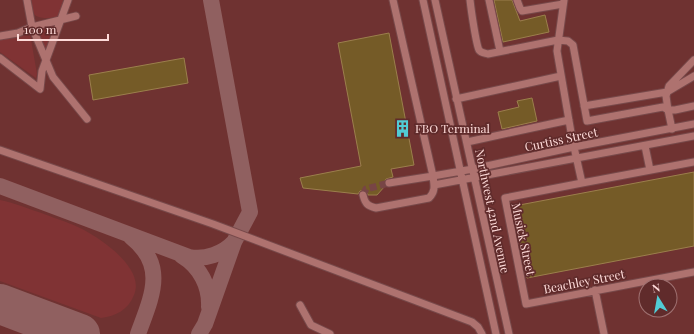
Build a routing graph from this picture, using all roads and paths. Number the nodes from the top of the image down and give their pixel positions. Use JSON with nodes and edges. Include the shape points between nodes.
{"nodes":[{"id":1,"x":27,"y":0,"type":"edge"},
{"id":2,"x":68,"y":0,"type":"edge"},
{"id":3,"x":394,"y":0,"type":"edge"},
{"id":4,"x":423,"y":0,"type":"edge"},
{"id":5,"x":435,"y":0,"type":"edge"},
{"id":6,"x":470,"y":0,"type":"edge"},
{"id":7,"x":490,"y":0,"type":"edge"},
{"id":8,"x":517,"y":0,"type":"edge"},
{"id":9,"x":563,"y":2,"type":"edge"},
{"id":10,"x":76,"y":16,"type":"dead end"},
{"id":11,"x":62,"y":19,"type":"junction"},
{"id":12,"x":32,"y":27,"type":"junction"},
{"id":13,"x":0,"y":36,"type":"edge"},
{"id":14,"x":558,"y":40,"type":"junction"},
{"id":15,"x":500,"y":51,"type":"junction"},
{"id":16,"x":0,"y":58,"type":"edge"},
{"id":17,"x":694,"y":60,"type":"edge"},
{"id":18,"x":46,"y":62,"type":"junction"},
{"id":19,"x":561,"y":76,"type":"junction"},
{"id":20,"x":694,"y":76,"type":"edge"},
{"id":21,"x":666,"y":92,"type":"junction"},
{"id":22,"x":456,"y":98,"type":"junction"},
{"id":23,"x":584,"y":106,"type":"junction"},
{"id":24,"x":694,"y":106,"type":"edge"},
{"id":25,"x":668,"y":110,"type":"junction"},
{"id":26,"x":87,"y":119,"type":"dead end"},
{"id":27,"x":569,"y":120,"type":"junction"},
{"id":28,"x":694,"y":124,"type":"edge"},
{"id":29,"x":672,"y":128,"type":"junction"},
{"id":30,"x":694,"y":136,"type":"edge"},
{"id":31,"x":467,"y":142,"type":"junction"},
{"id":32,"x":645,"y":146,"type":"junction"},
{"id":33,"x":574,"y":147,"type":"junction"},
{"id":34,"x":0,"y":150,"type":"edge"},
{"id":35,"x":576,"y":158,"type":"junction"},
{"id":36,"x":694,"y":162,"type":"edge"},
{"id":37,"x":473,"y":169,"type":"junction"},
{"id":38,"x":650,"y":170,"type":"junction"},
{"id":39,"x":461,"y":171,"type":"junction"},
{"id":40,"x":433,"y":176,"type":"junction"},
{"id":41,"x":475,"y":178,"type":"junction"},
{"id":42,"x":463,"y":180,"type":"junction"},
{"id":43,"x":389,"y":183,"type":"tunnel mouth"},
{"id":44,"x":582,"y":183,"type":"junction"},
{"id":45,"x":434,"y":186,"type":"junction"},
{"id":46,"x":363,"y":195,"type":"dead end"},
{"id":47,"x":694,"y":272,"type":"edge"},
{"id":48,"x":595,"y":290,"type":"junction"},
{"id":49,"x":526,"y":304,"type":"joint"},
{"id":50,"x":300,"y":305,"type":"dead end"},
{"id":51,"x":330,"y":334,"type":"edge"},
{"id":52,"x":482,"y":334,"type":"edge"},
{"id":53,"x":496,"y":334,"type":"edge"},
{"id":54,"x":509,"y":334,"type":"edge"},
{"id":55,"x":604,"y":334,"type":"edge"}],
"edges":[{"from":1,"to":12,"type":"street"},
{"from":2,"to":11,"type":"street"},
{"from":3,"to":40,"type":"street"},
{"from":4,"to":39,"type":"street","name":"Northwest 42nd Avenue"},
{"from":5,"to":22,"type":"street","name":"Northwest 42nd Avenue"},
{"from":6,"to":15,"type":"street","via":[[479,50],[488,54]]},
{"from":7,"to":15,"type":"street"},
{"from":8,"to":9,"type":"street","via":[[522,11]]},
{"from":9,"to":14,"type":"street"},
{"from":10,"to":11,"type":"street"},
{"from":11,"to":12,"type":"street"},
{"from":11,"to":18,"type":"street"},
{"from":12,"to":13,"type":"street","via":[[18,34]]},
{"from":12,"to":18,"type":"street"},
{"from":14,"to":15,"type":"street"},
{"from":14,"to":19,"type":"street"},
{"from":14,"to":23,"type":"street","via":[[568,41],[572,45]]},
{"from":16,"to":18,"type":"street","via":[[40,89]]},
{"from":17,"to":21,"type":"street"},
{"from":18,"to":26,"type":"street","via":[[53,77]]},
{"from":19,"to":22,"type":"street"},
{"from":19,"to":27,"type":"street"},
{"from":20,"to":21,"type":"street"},
{"from":21,"to":23,"type":"street"},
{"from":21,"to":25,"type":"street"},
{"from":22,"to":31,"type":"street","name":"Northwest 42nd Avenue"},
{"from":23,"to":25,"type":"street","via":[[587,121],[663,107]]},
{"from":24,"to":25,"type":"street"},
{"from":25,"to":29,"type":"street"},
{"from":27,"to":31,"type":"street"},
{"from":27,"to":33,"type":"street"},
{"from":28,"to":29,"type":"street","name":"Curtiss Street"},
{"from":29,"to":33,"type":"street","name":"Curtiss Street"},
{"from":30,"to":32,"type":"street","name":"Curtiss Street"},
{"from":31,"to":37,"type":"street","name":"Northwest 42nd Avenue"},
{"from":32,"to":35,"type":"street","name":"Curtiss Street"},
{"from":32,"to":38,"type":"street"},
{"from":33,"to":35,"type":"street"},
{"from":33,"to":37,"type":"street","name":"Curtiss Street"},
{"from":34,"to":52,"type":"street","via":[[213,224],[472,322]]},
{"from":35,"to":41,"type":"street","name":"Curtiss Street"},
{"from":35,"to":44,"type":"street"},
{"from":36,"to":38,"type":"street"},
{"from":37,"to":39,"type":"street","name":"Curtiss Street"},
{"from":37,"to":41,"type":"street","name":"Northwest 42nd Avenue"},
{"from":38,"to":44,"type":"street"},
{"from":39,"to":40,"type":"street","name":"Curtiss Street"},
{"from":39,"to":42,"type":"street","name":"Northwest 42nd Avenue"},
{"from":40,"to":43,"type":"street","name":"Curtiss Street"},
{"from":40,"to":45,"type":"street"},
{"from":41,"to":42,"type":"street","name":"Curtiss Street"},
{"from":41,"to":54,"type":"street","name":"Northwest 42nd Avenue"},
{"from":42,"to":45,"type":"street","name":"Curtiss Street"},
{"from":42,"to":53,"type":"street","name":"Northwest 42nd Avenue"},
{"from":44,"to":49,"type":"street","name":"Musick Street","via":[[505,198]]},
{"from":45,"to":46,"type":"street","via":[[433,194],[428,198],[376,208],[365,203]]},
{"from":47,"to":48,"type":"street","name":"Beachley Street"},
{"from":48,"to":49,"type":"street","name":"Beachley Street"},
{"from":48,"to":55,"type":"street"},
{"from":50,"to":51,"type":"street","via":[[311,325]]}]}
